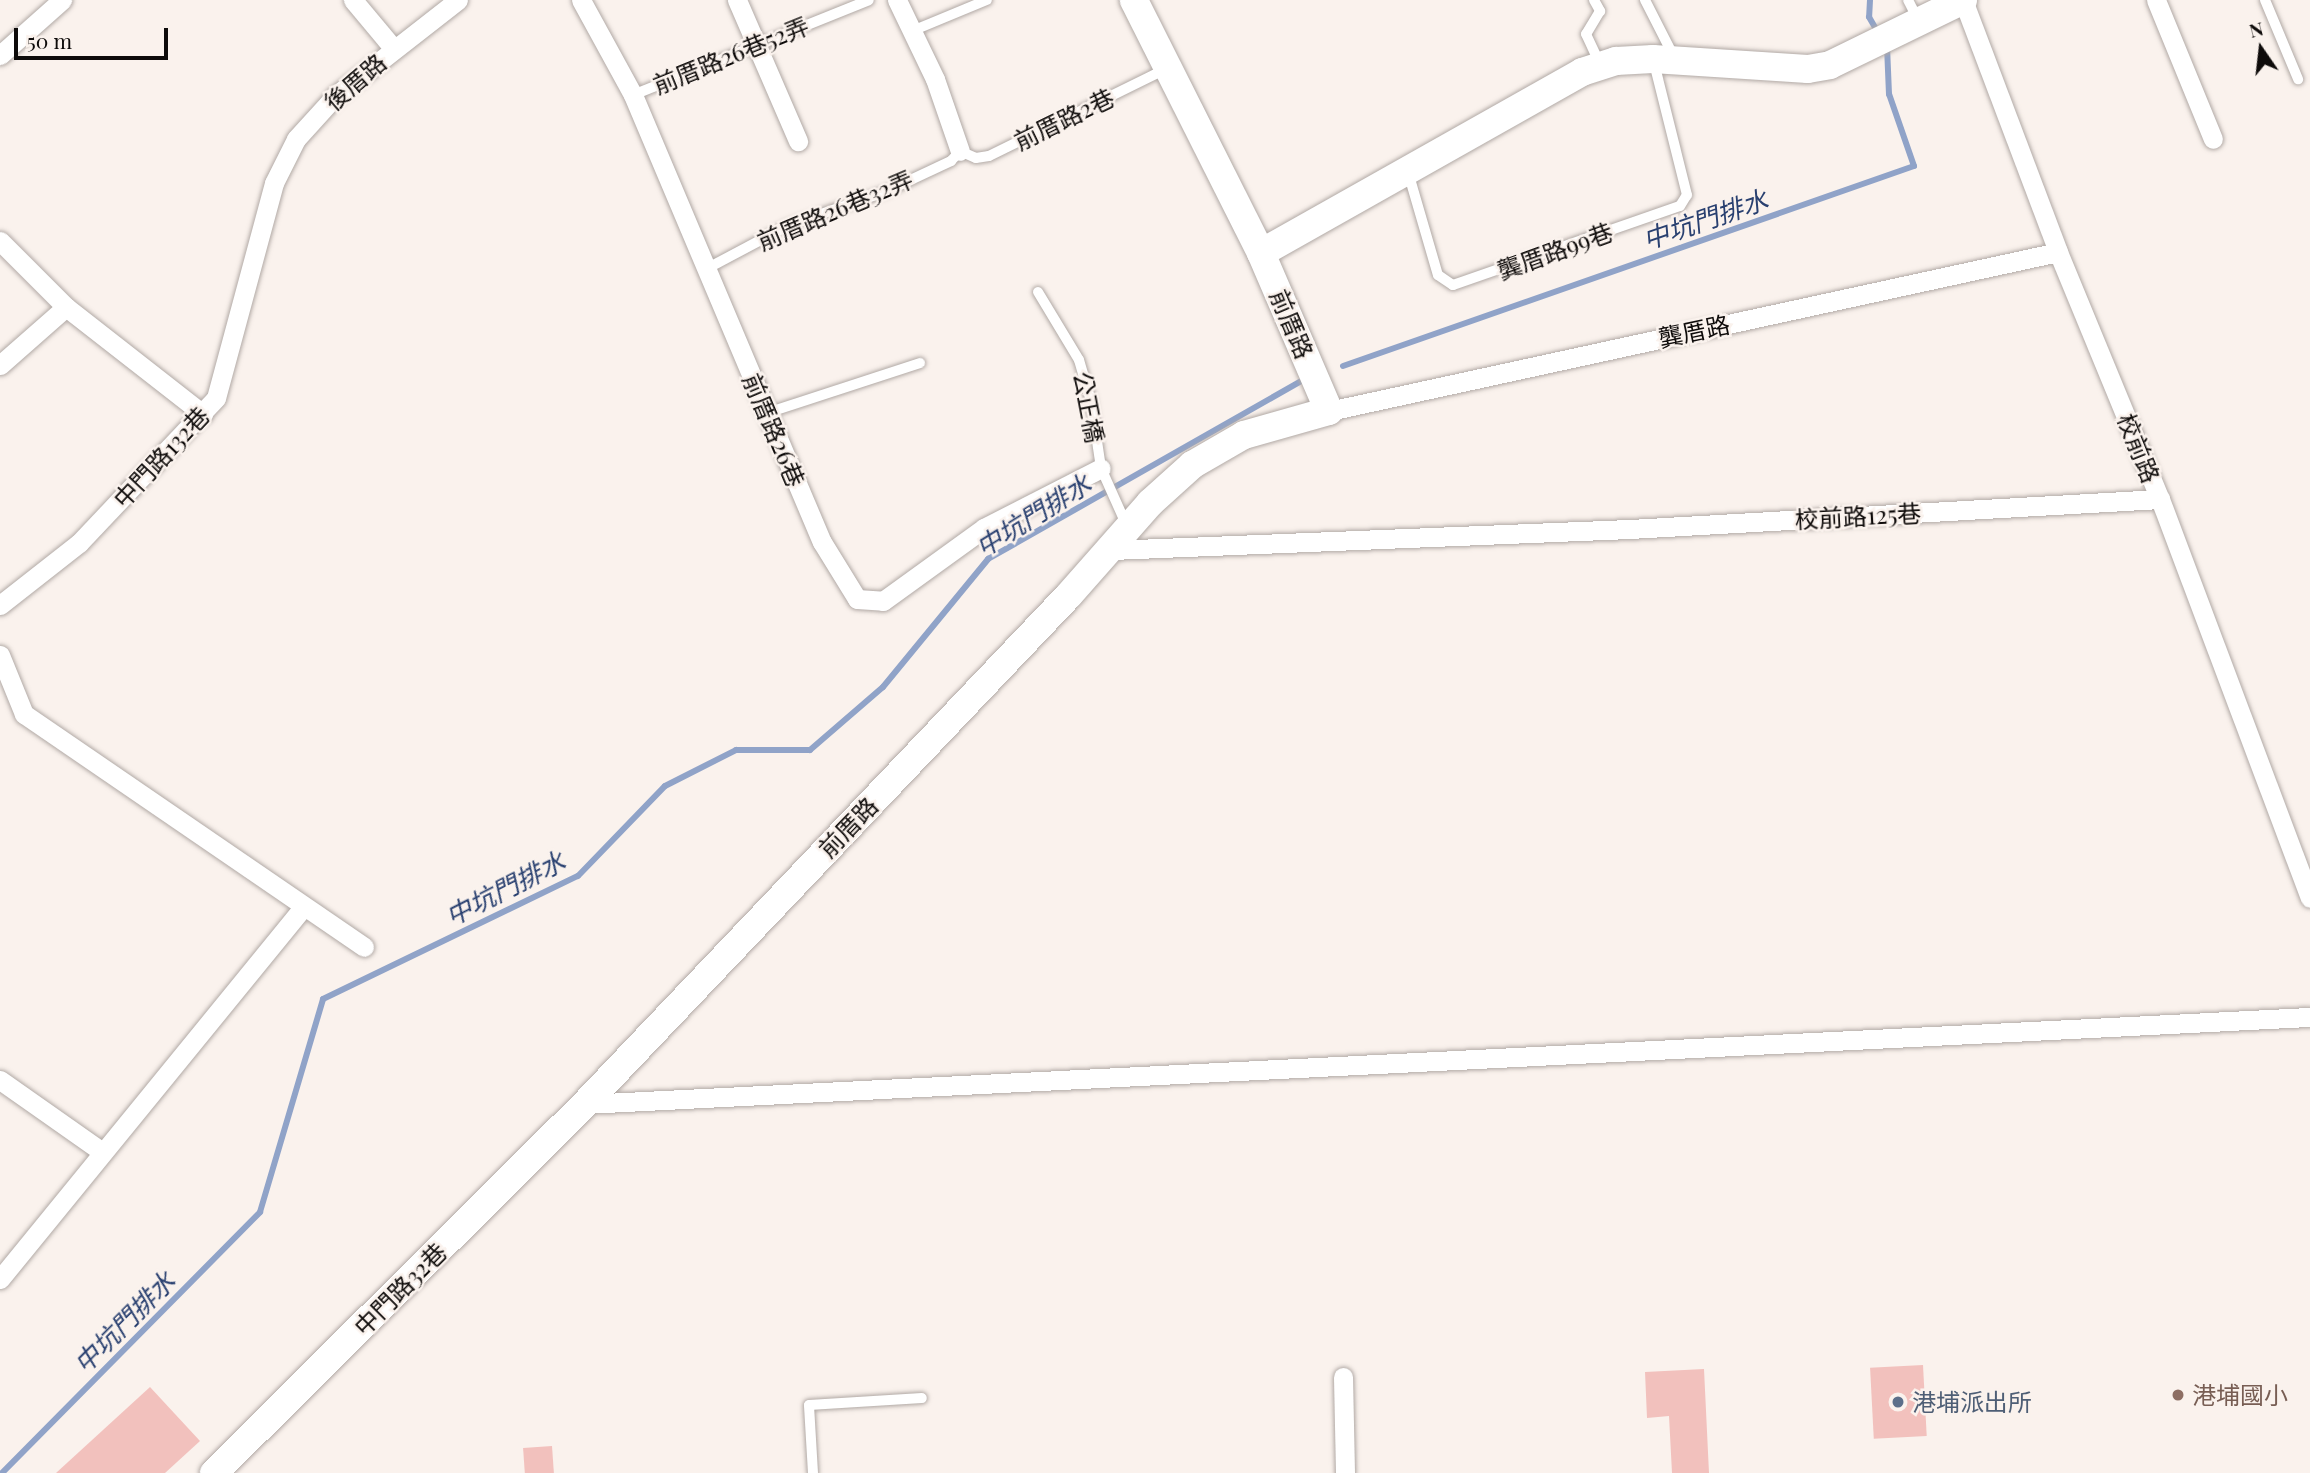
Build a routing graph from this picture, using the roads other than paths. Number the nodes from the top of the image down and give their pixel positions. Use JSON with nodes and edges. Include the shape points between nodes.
{"nodes":[{"id":1,"x":62,"y":0,"type":"edge"},
{"id":2,"x":353,"y":0,"type":"edge"},
{"id":3,"x":458,"y":0,"type":"edge"},
{"id":4,"x":581,"y":0,"type":"edge"},
{"id":5,"x":737,"y":0,"type":"edge"},
{"id":6,"x":869,"y":0,"type":"edge"},
{"id":7,"x":897,"y":0,"type":"edge"},
{"id":8,"x":987,"y":0,"type":"edge"},
{"id":9,"x":1134,"y":0,"type":"edge"},
{"id":10,"x":1594,"y":0,"type":"edge"},
{"id":11,"x":1608,"y":0,"type":"edge"},
{"id":12,"x":1645,"y":0,"type":"edge"},
{"id":13,"x":1963,"y":0,"type":"edge"},
{"id":14,"x":2156,"y":0,"type":"edge"},
{"id":15,"x":2265,"y":0,"type":"edge"},
{"id":16,"x":1600,"y":11,"type":"junction"},
{"id":17,"x":1913,"y":11,"type":"edge"},
{"id":18,"x":912,"y":31,"type":"junction"},
{"id":19,"x":757,"y":45,"type":"junction"},
{"id":20,"x":394,"y":49,"type":"junction"},
{"id":21,"x":0,"y":55,"type":"edge"},
{"id":22,"x":1664,"y":60,"type":"junction"},
{"id":23,"x":1601,"y":66,"type":"junction"},
{"id":24,"x":1167,"y":68,"type":"junction"},
{"id":25,"x":2298,"y":79,"type":"dead end"},
{"id":26,"x":633,"y":95,"type":"junction"},
{"id":27,"x":2213,"y":139,"type":"dead end"},
{"id":28,"x":798,"y":141,"type":"dead end"},
{"id":29,"x":960,"y":151,"type":"junction"},
{"id":30,"x":1408,"y":171,"type":"junction"},
{"id":31,"x":274,"y":183,"type":"joint"},
{"id":32,"x":0,"y":241,"type":"edge"},
{"id":33,"x":2058,"y":252,"type":"junction"},
{"id":34,"x":1261,"y":253,"type":"junction"},
{"id":35,"x":708,"y":268,"type":"junction"},
{"id":36,"x":1038,"y":292,"type":"dead end"},
{"id":37,"x":66,"y":307,"type":"junction"},
{"id":38,"x":920,"y":363,"type":"dead end"},
{"id":39,"x":0,"y":365,"type":"edge"},
{"id":40,"x":1329,"y":411,"type":"junction"},
{"id":41,"x":766,"y":413,"type":"junction"},
{"id":42,"x":203,"y":414,"type":"junction"},
{"id":43,"x":1104,"y":474,"type":"junction"},
{"id":44,"x":2160,"y":499,"type":"junction"},
{"id":45,"x":1129,"y":528,"type":"junction"},
{"id":46,"x":1111,"y":550,"type":"junction"},
{"id":47,"x":0,"y":605,"type":"edge"},
{"id":48,"x":0,"y":655,"type":"edge"},
{"id":49,"x":2310,"y":898,"type":"edge"},
{"id":50,"x":303,"y":906,"type":"junction"},
{"id":51,"x":365,"y":947,"type":"dead end"},
{"id":52,"x":2310,"y":1017,"type":"edge"},
{"id":53,"x":0,"y":1080,"type":"edge"},
{"id":54,"x":585,"y":1104,"type":"junction"},
{"id":55,"x":101,"y":1151,"type":"junction"},
{"id":56,"x":0,"y":1279,"type":"edge"},
{"id":57,"x":1343,"y":1377,"type":"dead end"},
{"id":58,"x":922,"y":1398,"type":"dead end"},
{"id":59,"x":214,"y":1473,"type":"edge"},
{"id":60,"x":813,"y":1473,"type":"edge"},
{"id":61,"x":1345,"y":1473,"type":"edge"}],
"edges":[{"from":1,"to":21,"type":"street"},
{"from":2,"to":20,"type":"street"},
{"from":3,"to":20,"type":"street","name":"後厝路"},
{"from":4,"to":26,"type":"street","name":"前厝路26巷"},
{"from":5,"to":19,"type":"street"},
{"from":6,"to":19,"type":"lane","name":"前厝路26巷52弄"},
{"from":7,"to":18,"type":"street"},
{"from":8,"to":18,"type":"lane"},
{"from":9,"to":24,"type":"street","name":"前厝路"},
{"from":10,"to":16,"type":"lane"},
{"from":11,"to":16,"type":"lane"},
{"from":12,"to":22,"type":"lane"},
{"from":13,"to":17,"type":"street"},
{"from":13,"to":33,"type":"street","name":"校前路"},
{"from":14,"to":27,"type":"street"},
{"from":15,"to":25,"type":"lane"},
{"from":16,"to":23,"type":"lane","via":[[1586,34]]},
{"from":17,"to":22,"type":"street","via":[[1879,41],[1830,65],[1808,69]]},
{"from":18,"to":29,"type":"street","via":[[935,79]]},
{"from":19,"to":26,"type":"lane","name":"前厝路26巷52弄"},
{"from":19,"to":28,"type":"street"},
{"from":20,"to":31,"type":"street","name":"後厝路","via":[[335,96],[296,139]]},
{"from":22,"to":23,"type":"street"},
{"from":22,"to":30,"type":"lane","name":"龔厝路99巷","via":[[1686,202],[1461,285],[1443,281]]},
{"from":23,"to":30,"type":"street"},
{"from":24,"to":29,"type":"lane","name":"前厝路2巷","via":[[989,156],[976,158]]},
{"from":24,"to":34,"type":"street","name":"前厝路"},
{"from":26,"to":35,"type":"street","name":"前厝路26巷"},
{"from":29,"to":35,"type":"lane","name":"前厝路26巷32弄","via":[[951,161],[887,191],[787,226]]},
{"from":30,"to":34,"type":"street"},
{"from":31,"to":42,"type":"street","name":"中門路132巷","via":[[216,398]]},
{"from":32,"to":37,"type":"street"},
{"from":33,"to":40,"type":"street","name":"龔厝路"},
{"from":33,"to":44,"type":"street","name":"校前路"},
{"from":34,"to":40,"type":"street","name":"前厝路"},
{"from":35,"to":41,"type":"street","name":"前厝路26巷"},
{"from":36,"to":43,"type":"lane","name":"公正橋","via":[[1079,360]]},
{"from":37,"to":39,"type":"street"},
{"from":37,"to":42,"type":"street"},
{"from":38,"to":41,"type":"lane"},
{"from":40,"to":45,"type":"street","name":"前厝路","via":[[1244,435],[1192,465]]},
{"from":41,"to":43,"type":"street","name":"前厝路26巷","via":[[822,542],[857,599],[869,604],[883,601],[984,528]]},
{"from":42,"to":47,"type":"street","name":"中門路132巷","via":[[79,543]]},
{"from":43,"to":45,"type":"lane","name":"公正橋"},
{"from":44,"to":46,"type":"street","name":"校前路125巷","via":[[1556,532]]},
{"from":44,"to":49,"type":"street","name":"校前路"},
{"from":45,"to":46,"type":"street","name":"前厝路"},
{"from":46,"to":54,"type":"street","name":"前厝路"},
{"from":48,"to":50,"type":"street","via":[[24,714]]},
{"from":50,"to":51,"type":"street"},
{"from":50,"to":55,"type":"street"},
{"from":52,"to":54,"type":"street"},
{"from":53,"to":55,"type":"street"},
{"from":54,"to":59,"type":"street","name":"中門路32巷"},
{"from":55,"to":56,"type":"street"},
{"from":57,"to":61,"type":"street"},
{"from":58,"to":60,"type":"lane","via":[[809,1405]]}]}
